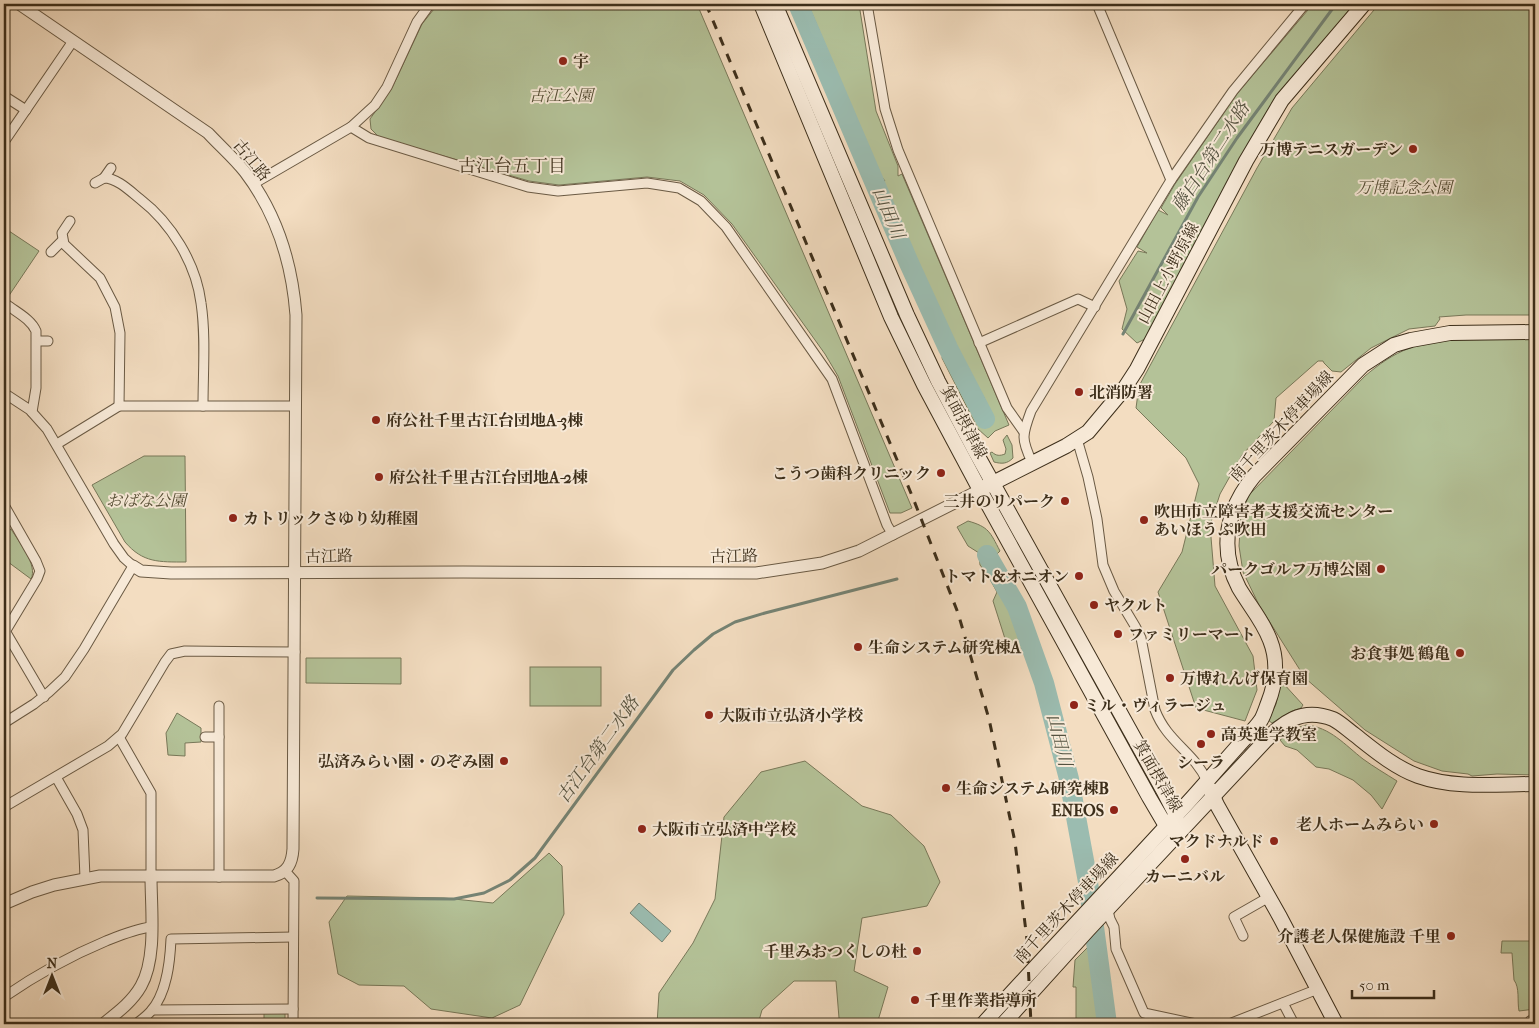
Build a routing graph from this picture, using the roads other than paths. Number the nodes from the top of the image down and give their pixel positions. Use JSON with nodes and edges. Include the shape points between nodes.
{"nodes":[{"id":1,"x":19,"y":4,"type":"edge"},
{"id":2,"x":430,"y":4,"type":"edge"},
{"id":3,"x":761,"y":4,"type":"edge"},
{"id":4,"x":775,"y":4,"type":"edge"},
{"id":5,"x":866,"y":4,"type":"edge"},
{"id":6,"x":1097,"y":4,"type":"edge"},
{"id":7,"x":1305,"y":4,"type":"edge"},
{"id":8,"x":1364,"y":4,"type":"edge"},
{"id":9,"x":73,"y":41,"type":"junction"},
{"id":10,"x":4,"y":96,"type":"edge"},
{"id":11,"x":26,"y":110,"type":"junction"},
{"id":12,"x":351,"y":127,"type":"junction"},
{"id":13,"x":4,"y":142,"type":"edge"},
{"id":14,"x":110,"y":168,"type":"dead end"},
{"id":15,"x":104,"y":178,"type":"junction"},
{"id":16,"x":1172,"y":180,"type":"junction"},
{"id":17,"x":95,"y":183,"type":"dead end"},
{"id":18,"x":253,"y":184,"type":"junction"},
{"id":19,"x":70,"y":221,"type":"dead end"},
{"id":20,"x":62,"y":241,"type":"junction"},
{"id":21,"x":51,"y":252,"type":"dead end"},
{"id":22,"x":6,"y":304,"type":"dead end"},
{"id":23,"x":1095,"y":307,"type":"junction"},
{"id":24,"x":1535,"y":332,"type":"edge"},
{"id":25,"x":48,"y":340,"type":"dead end"},
{"id":26,"x":37,"y":341,"type":"junction"},
{"id":27,"x":979,"y":344,"type":"junction"},
{"id":28,"x":4,"y":393,"type":"edge"},
{"id":29,"x":119,"y":406,"type":"junction"},
{"id":30,"x":203,"y":406,"type":"junction"},
{"id":31,"x":296,"y":406,"type":"junction"},
{"id":32,"x":32,"y":412,"type":"junction"},
{"id":33,"x":1024,"y":432,"type":"junction"},
{"id":34,"x":1077,"y":440,"type":"junction"},
{"id":35,"x":57,"y":444,"type":"junction"},
{"id":36,"x":1032,"y":462,"type":"junction"},
{"id":37,"x":992,"y":483,"type":"junction"},
{"id":38,"x":980,"y":490,"type":"junction"},
{"id":39,"x":4,"y":505,"type":"edge"},
{"id":40,"x":892,"y":535,"type":"junction"},
{"id":41,"x":132,"y":566,"type":"junction"},
{"id":42,"x":295,"y":572,"type":"junction"},
{"id":43,"x":5,"y":630,"type":"edge"},
{"id":44,"x":295,"y":652,"type":"junction"},
{"id":45,"x":44,"y":697,"type":"junction"},
{"id":46,"x":219,"y":706,"type":"dead end"},
{"id":47,"x":4,"y":723,"type":"edge"},
{"id":48,"x":119,"y":737,"type":"junction"},
{"id":49,"x":205,"y":737,"type":"dead end"},
{"id":50,"x":219,"y":737,"type":"junction"},
{"id":51,"x":56,"y":777,"type":"junction"},
{"id":52,"x":1207,"y":781,"type":"junction"},
{"id":53,"x":1535,"y":784,"type":"edge"},
{"id":54,"x":1213,"y":797,"type":"junction"},
{"id":55,"x":4,"y":807,"type":"edge"},
{"id":56,"x":1176,"y":815,"type":"junction"},
{"id":57,"x":1173,"y":830,"type":"junction"},
{"id":58,"x":285,"y":872,"type":"junction"},
{"id":59,"x":151,"y":877,"type":"junction"},
{"id":60,"x":220,"y":877,"type":"junction"},
{"id":61,"x":85,"y":878,"type":"junction"},
{"id":62,"x":1103,"y":894,"type":"junction"},
{"id":63,"x":1269,"y":898,"type":"junction"},
{"id":64,"x":4,"y":904,"type":"edge"},
{"id":65,"x":1106,"y":912,"type":"junction"},
{"id":66,"x":151,"y":927,"type":"junction"},
{"id":67,"x":1243,"y":936,"type":"dead end"},
{"id":68,"x":293,"y":937,"type":"junction"},
{"id":69,"x":1318,"y":989,"type":"junction"},
{"id":70,"x":4,"y":997,"type":"edge"},
{"id":71,"x":1283,"y":1003,"type":"junction"},
{"id":72,"x":293,"y":1009,"type":"junction"},
{"id":73,"x":152,"y":1010,"type":"junction"},
{"id":74,"x":1535,"y":1018,"type":"edge"},
{"id":75,"x":103,"y":1024,"type":"edge"},
{"id":76,"x":136,"y":1024,"type":"edge"},
{"id":77,"x":293,"y":1024,"type":"edge"},
{"id":78,"x":983,"y":1024,"type":"edge"},
{"id":79,"x":1003,"y":1024,"type":"edge"},
{"id":80,"x":1196,"y":1024,"type":"edge"},
{"id":81,"x":1228,"y":1024,"type":"edge"},
{"id":82,"x":1294,"y":1024,"type":"edge"},
{"id":83,"x":1336,"y":1024,"type":"edge"},
{"id":84,"x":1528,"y":1024,"type":"edge"}],
"edges":[{"from":1,"to":9,"type":"street","name":"古江路"},
{"from":2,"to":12,"type":"street","via":[[417,22],[387,87],[375,105]]},
{"from":3,"to":38,"type":"main road","name":"箕面摂津線","via":[[892,317]]},
{"from":4,"to":37,"type":"main road","name":"箕面摂津線","via":[[907,314]]},
{"from":5,"to":27,"type":"street","via":[[885,109],[898,150]]},
{"from":6,"to":16,"type":"street"},
{"from":7,"to":16,"type":"street","via":[[1233,91]]},
{"from":8,"to":34,"type":"main road","name":"山田上小野原線","via":[[1282,100],[1246,161],[1137,369],[1098,422]]},
{"from":9,"to":11,"type":"street"},
{"from":9,"to":18,"type":"street","name":"古江路","via":[[208,133]]},
{"from":10,"to":11,"type":"street"},
{"from":11,"to":13,"type":"street"},
{"from":12,"to":18,"type":"street"},
{"from":12,"to":40,"type":"street","via":[[369,138],[528,187],[558,191],[647,183],[679,188],[701,201],[726,227],[832,379]]},
{"from":14,"to":15,"type":"street"},
{"from":15,"to":17,"type":"street"},
{"from":15,"to":30,"type":"street","via":[[117,182],[149,206],[174,236],[191,266],[202,312]]},
{"from":16,"to":23,"type":"street"},
{"from":18,"to":31,"type":"street","name":"古江路","via":[[275,224],[291,273],[296,315]]},
{"from":19,"to":20,"type":"street","via":[[62,233]]},
{"from":20,"to":21,"type":"street"},
{"from":20,"to":29,"type":"street","via":[[100,278],[115,306],[120,333]]},
{"from":22,"to":26,"type":"street","via":[[34,326]]},
{"from":23,"to":27,"type":"street","via":[[1078,299]]},
{"from":23,"to":33,"type":"street","via":[[1031,411]]},
{"from":24,"to":52,"type":"main road","name":"南千里茨木停車場線","via":[[1450,333],[1420,337],[1394,346],[1363,365],[1242,490],[1229,524],[1228,554],[1239,587],[1270,640],[1275,671],[1273,688],[1261,720]]},
{"from":25,"to":26,"type":"street"},
{"from":26,"to":32,"type":"street"},
{"from":27,"to":33,"type":"street","via":[[1007,408]]},
{"from":28,"to":32,"type":"street"},
{"from":29,"to":30,"type":"street"},
{"from":29,"to":35,"type":"street"},
{"from":30,"to":31,"type":"street"},
{"from":31,"to":42,"type":"street","name":"古江路"},
{"from":32,"to":35,"type":"street"},
{"from":33,"to":36,"type":"street","via":[[1024,445]]},
{"from":34,"to":36,"type":"main road","name":"山田上小野原線"},
{"from":34,"to":52,"type":"street","via":[[1097,519],[1103,565],[1140,638],[1155,710],[1167,734],[1202,770]]},
{"from":35,"to":41,"type":"street","via":[[114,544]]},
{"from":36,"to":37,"type":"main road","name":"山田上小野原線"},
{"from":37,"to":38,"type":"main road","name":"山田上小野原線"},
{"from":37,"to":56,"type":"main road","name":"箕面摂津線"},
{"from":38,"to":40,"type":"street","name":"古江路"},
{"from":38,"to":57,"type":"main road","name":"箕面摂津線"},
{"from":39,"to":43,"type":"street","via":[[40,571]]},
{"from":40,"to":42,"type":"street","name":"古江路","via":[[859,551],[822,563],[756,573]]},
{"from":41,"to":42,"type":"street","via":[[141,571],[171,573]]},
{"from":41,"to":45,"type":"street","via":[[75,664]]},
{"from":42,"to":44,"type":"street"},
{"from":43,"to":45,"type":"street"},
{"from":44,"to":48,"type":"street","via":[[185,651],[171,654]]},
{"from":44,"to":58,"type":"street","via":[[293,849]]},
{"from":45,"to":47,"type":"street"},
{"from":46,"to":50,"type":"street"},
{"from":48,"to":51,"type":"street"},
{"from":48,"to":59,"type":"street","via":[[151,793]]},
{"from":49,"to":50,"type":"street"},
{"from":50,"to":60,"type":"street"},
{"from":51,"to":55,"type":"street"},
{"from":51,"to":61,"type":"street","via":[[83,830]]},
{"from":52,"to":54,"type":"main road"},
{"from":52,"to":56,"type":"main road","name":"箕面摂津線"},
{"from":53,"to":54,"type":"main road","via":[[1438,782],[1395,765],[1335,720],[1319,715],[1303,716],[1280,726]]},
{"from":54,"to":57,"type":"main road","name":"箕面摂津線"},
{"from":54,"to":63,"type":"main road"},
{"from":56,"to":57,"type":"main road","name":"箕面摂津線"},
{"from":57,"to":62,"type":"main road","name":"南千里茨木停車場線"},
{"from":57,"to":65,"type":"main road","name":"南千里茨木停車場線"},
{"from":58,"to":60,"type":"street","via":[[266,877]]},
{"from":58,"to":68,"type":"street","via":[[294,881]]},
{"from":59,"to":60,"type":"street"},
{"from":59,"to":61,"type":"street"},
{"from":59,"to":66,"type":"street"},
{"from":61,"to":64,"type":"street","via":[[38,890]]},
{"from":62,"to":65,"type":"street"},
{"from":62,"to":78,"type":"main road","name":"南千里茨木停車場線"},
{"from":63,"to":67,"type":"street","via":[[1234,917]]},
{"from":63,"to":69,"type":"main road"},
{"from":65,"to":79,"type":"main road","name":"南千里茨木停車場線"},
{"from":65,"to":80,"type":"street","via":[[1114,926],[1116,949],[1144,1013]]},
{"from":66,"to":70,"type":"street","via":[[85,950]]},
{"from":66,"to":75,"type":"street","via":[[150,961],[144,979],[132,999]]},
{"from":68,"to":72,"type":"street"},
{"from":68,"to":73,"type":"street","via":[[171,939],[163,990]]},
{"from":69,"to":71,"type":"street"},
{"from":69,"to":83,"type":"main road"},
{"from":71,"to":81,"type":"street"},
{"from":71,"to":82,"type":"street"},
{"from":72,"to":73,"type":"street"},
{"from":72,"to":77,"type":"street"},
{"from":73,"to":76,"type":"street"},
{"from":74,"to":84,"type":"street"}]}
